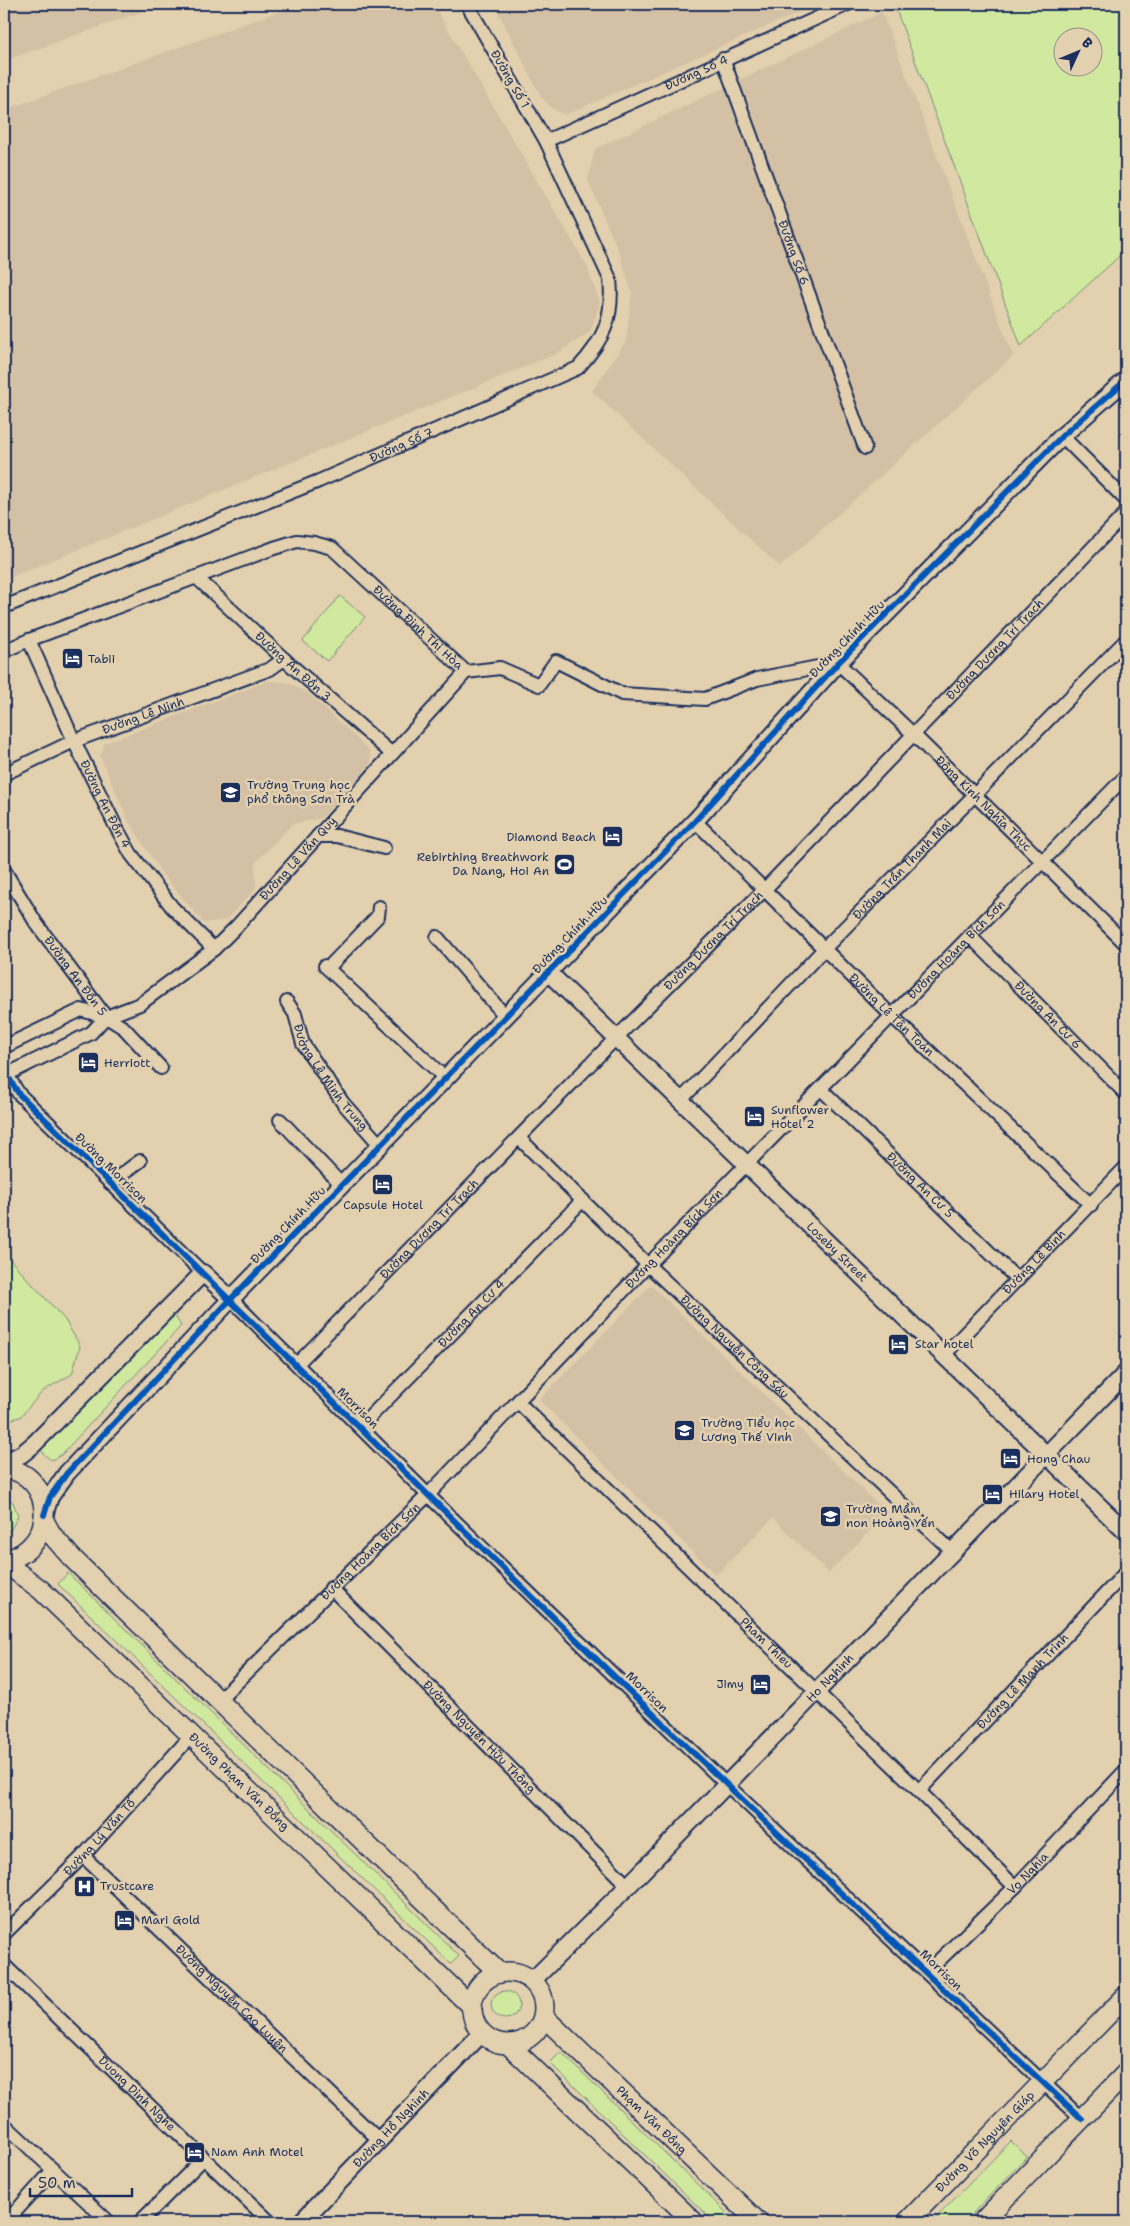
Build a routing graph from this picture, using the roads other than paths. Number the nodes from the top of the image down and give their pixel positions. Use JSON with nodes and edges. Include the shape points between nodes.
{"nodes":[{"id":1,"x":467,"y":4,"type":"edge"},
{"id":2,"x":848,"y":4,"type":"edge"},
{"id":3,"x":723,"y":59,"type":"junction"},
{"id":4,"x":546,"y":141,"type":"junction"},
{"id":5,"x":552,"y":155,"type":"joint"},
{"id":6,"x":1126,"y":380,"type":"edge"},
{"id":7,"x":1062,"y":436,"type":"junction"},
{"id":8,"x":864,"y":448,"type":"dead end"},
{"id":9,"x":1126,"y":500,"type":"edge"},
{"id":10,"x":1126,"y":513,"type":"edge"},
{"id":11,"x":196,"y":577,"type":"junction"},
{"id":12,"x":4,"y":607,"type":"edge"},
{"id":13,"x":29,"y":640,"type":"junction"},
{"id":14,"x":1126,"y":640,"type":"edge"},
{"id":15,"x":4,"y":651,"type":"edge"},
{"id":16,"x":284,"y":659,"type":"junction"},
{"id":17,"x":838,"y":663,"type":"junction"},
{"id":18,"x":466,"y":672,"type":"junction"},
{"id":19,"x":913,"y":734,"type":"junction"},
{"id":20,"x":74,"y":741,"type":"junction"},
{"id":21,"x":392,"y":754,"type":"junction"},
{"id":22,"x":4,"y":774,"type":"edge"},
{"id":23,"x":1126,"y":776,"type":"edge"},
{"id":24,"x":974,"y":794,"type":"junction"},
{"id":25,"x":695,"y":822,"type":"junction"},
{"id":26,"x":318,"y":836,"type":"junction"},
{"id":27,"x":384,"y":848,"type":"dead end"},
{"id":28,"x":1042,"y":862,"type":"junction"},
{"id":29,"x":4,"y":870,"type":"edge"},
{"id":30,"x":764,"y":890,"type":"junction"},
{"id":31,"x":379,"y":908,"type":"dead end"},
{"id":32,"x":970,"y":936,"type":"junction"},
{"id":33,"x":437,"y":937,"type":"dead end"},
{"id":34,"x":1125,"y":941,"type":"edge"},
{"id":35,"x":214,"y":949,"type":"junction"},
{"id":36,"x":824,"y":949,"type":"junction"},
{"id":37,"x":549,"y":973,"type":"junction"},
{"id":38,"x":287,"y":1002,"type":"dead end"},
{"id":39,"x":106,"y":1016,"type":"junction"},
{"id":40,"x":892,"y":1016,"type":"junction"},
{"id":41,"x":506,"y":1017,"type":"junction"},
{"id":42,"x":616,"y":1038,"type":"junction"},
{"id":43,"x":4,"y":1046,"type":"edge"},
{"id":44,"x":161,"y":1068,"type":"dead end"},
{"id":45,"x":5,"y":1076,"type":"edge"},
{"id":46,"x":446,"y":1079,"type":"junction"},
{"id":47,"x":821,"y":1088,"type":"junction"},
{"id":48,"x":1126,"y":1094,"type":"edge"},
{"id":49,"x":680,"y":1101,"type":"junction"},
{"id":50,"x":280,"y":1120,"type":"dead end"},
{"id":51,"x":519,"y":1138,"type":"junction"},
{"id":52,"x":381,"y":1146,"type":"junction"},
{"id":53,"x":140,"y":1162,"type":"dead end"},
{"id":54,"x":747,"y":1165,"type":"junction"},
{"id":55,"x":1126,"y":1167,"type":"edge"},
{"id":56,"x":110,"y":1182,"type":"junction"},
{"id":57,"x":342,"y":1185,"type":"junction"},
{"id":58,"x":583,"y":1200,"type":"junction"},
{"id":59,"x":1091,"y":1205,"type":"junction"},
{"id":60,"x":648,"y":1265,"type":"junction"},
{"id":61,"x":204,"y":1273,"type":"junction"},
{"id":62,"x":1018,"y":1280,"type":"junction"},
{"id":63,"x":231,"y":1299,"type":"junction"},
{"id":64,"x":942,"y":1356,"type":"junction"},
{"id":65,"x":298,"y":1364,"type":"junction"},
{"id":66,"x":1126,"y":1373,"type":"edge"},
{"id":67,"x":518,"y":1402,"type":"junction"},
{"id":68,"x":360,"y":1427,"type":"junction"},
{"id":69,"x":1047,"y":1456,"type":"junction"},
{"id":70,"x":4,"y":1463,"type":"edge"},
{"id":71,"x":4,"y":1468,"type":"edge"},
{"id":72,"x":428,"y":1495,"type":"junction"},
{"id":73,"x":44,"y":1518,"type":"junction"},
{"id":74,"x":1126,"y":1532,"type":"edge"},
{"id":75,"x":953,"y":1552,"type":"junction"},
{"id":76,"x":4,"y":1561,"type":"edge"},
{"id":77,"x":1126,"y":1572,"type":"edge"},
{"id":78,"x":330,"y":1588,"type":"junction"},
{"id":79,"x":816,"y":1692,"type":"junction"},
{"id":80,"x":219,"y":1700,"type":"junction"},
{"id":81,"x":192,"y":1736,"type":"junction"},
{"id":82,"x":1126,"y":1770,"type":"edge"},
{"id":83,"x":726,"y":1784,"type":"junction"},
{"id":84,"x":919,"y":1791,"type":"junction"},
{"id":85,"x":82,"y":1856,"type":"junction"},
{"id":86,"x":628,"y":1886,"type":"junction"},
{"id":87,"x":1015,"y":1887,"type":"junction"},
{"id":88,"x":4,"y":1934,"type":"edge"},
{"id":89,"x":4,"y":1965,"type":"edge"},
{"id":90,"x":926,"y":1972,"type":"junction"},
{"id":91,"x":499,"y":1973,"type":"junction"},
{"id":92,"x":532,"y":1981,"type":"junction"},
{"id":93,"x":1126,"y":1996,"type":"edge"},
{"id":94,"x":472,"y":2008,"type":"junction"},
{"id":95,"x":544,"y":2017,"type":"junction"},
{"id":96,"x":482,"y":2033,"type":"junction"},
{"id":97,"x":509,"y":2045,"type":"junction"},
{"id":98,"x":1126,"y":2073,"type":"edge"},
{"id":99,"x":1042,"y":2082,"type":"junction"},
{"id":100,"x":1082,"y":2119,"type":"junction"},
{"id":101,"x":4,"y":2124,"type":"edge"},
{"id":102,"x":380,"y":2142,"type":"junction"},
{"id":103,"x":204,"y":2158,"type":"junction"},
{"id":104,"x":53,"y":2170,"type":"junction"},
{"id":105,"x":6,"y":2222,"type":"edge"},
{"id":106,"x":110,"y":2222,"type":"edge"},
{"id":107,"x":140,"y":2222,"type":"edge"},
{"id":108,"x":270,"y":2222,"type":"edge"},
{"id":109,"x":301,"y":2222,"type":"edge"},
{"id":110,"x":694,"y":2222,"type":"edge"},
{"id":111,"x":758,"y":2222,"type":"edge"},
{"id":112,"x":907,"y":2222,"type":"edge"},
{"id":113,"x":982,"y":2222,"type":"edge"}],
"edges":[{"from":1,"to":4,"type":"street","name":"Đường Số 1"},
{"from":2,"to":3,"type":"street","name":"Đường Số 4"},
{"from":3,"to":4,"type":"street","name":"Đường Số 4"},
{"from":3,"to":8,"type":"street","name":"Đường Số 6"},
{"from":4,"to":5,"type":"street","name":"Đường Số 1"},
{"from":5,"to":12,"type":"street","name":"Đường Số 7","via":[[610,279],[612,300],[606,330],[578,368],[310,485]]},
{"from":6,"to":7,"type":"street","name":"Đường Chính Hữu"},
{"from":7,"to":9,"type":"street"},
{"from":7,"to":17,"type":"street","name":"Đường Chính Hữu"},
{"from":10,"to":19,"type":"street","name":"Đường Dương Trí Trạch"},
{"from":11,"to":13,"type":"street","name":"Đường Đinh Thị Hòa"},
{"from":11,"to":16,"type":"street","name":"Đường An Đồn 3"},
{"from":11,"to":18,"type":"street","name":"Đường Đinh Thị Hòa","via":[[297,541],[332,548]]},
{"from":13,"to":15,"type":"street","name":"Đường Đinh Thị Hòa"},
{"from":13,"to":20,"type":"street","name":"Đường An Đồn 4"},
{"from":14,"to":24,"type":"street","name":"Đường Trần Thanh Mại"},
{"from":16,"to":20,"type":"street","name":"Đường Lê Ninh","via":[[270,668]]},
{"from":16,"to":21,"type":"street","name":"Đường An Đồn 3"},
{"from":17,"to":18,"type":"street","name":"Đường Đinh Thị Hòa","via":[[757,679],[705,698],[622,694],[556,661],[539,685],[500,668]]},
{"from":17,"to":19,"type":"street","name":"Đông Kinh Nghĩa Thục"},
{"from":17,"to":25,"type":"street","name":"Đường Chính Hữu"},
{"from":18,"to":21,"type":"street","name":"Đường Lê Văn Quý"},
{"from":19,"to":24,"type":"street","name":"Đông Kinh Nghĩa Thục"},
{"from":19,"to":30,"type":"street","name":"Đường Dương Trí Trạch"},
{"from":20,"to":22,"type":"street","name":"Đường Lê Ninh"},
{"from":20,"to":35,"type":"street","name":"Đường An Đồn 4","via":[[131,854],[172,907]]},
{"from":21,"to":26,"type":"street","name":"Đường Lê Văn Quý"},
{"from":23,"to":28,"type":"street","name":"Đường Hoàng Bích Sơn"},
{"from":24,"to":28,"type":"street","name":"Đông Kinh Nghĩa Thục"},
{"from":24,"to":36,"type":"street","name":"Đường Trần Thanh Mại"},
{"from":25,"to":30,"type":"street","name":"Đường Lê Tân Toán"},
{"from":25,"to":37,"type":"street","name":"Đường Chính Hữu"},
{"from":26,"to":27,"type":"street","via":[[336,836]]},
{"from":26,"to":35,"type":"street","name":"Đường Lê Văn Quý"},
{"from":28,"to":32,"type":"street","name":"Đường Hoàng Bích Sơn"},
{"from":28,"to":34,"type":"street","name":"Đông Kinh Nghĩa Thục"},
{"from":29,"to":39,"type":"street","name":"Đường An Đồn 5","via":[[36,923]]},
{"from":30,"to":36,"type":"street","name":"Đường Lê Tân Toán"},
{"from":30,"to":42,"type":"street","name":"Đường Dương Trí Trạch"},
{"from":31,"to":46,"type":"street","via":[[378,916],[327,967]]},
{"from":32,"to":40,"type":"street","name":"Đường Hoàng Bích Sơn"},
{"from":32,"to":48,"type":"street","name":"Đường An Cư 6"},
{"from":33,"to":41,"type":"street"},
{"from":35,"to":39,"type":"street","name":"Đường Lê Văn Quý","via":[[140,1004]]},
{"from":36,"to":40,"type":"street","name":"Đường Lê Tân Toán"},
{"from":36,"to":49,"type":"street","name":"Đường Trần Thanh Mại"},
{"from":37,"to":41,"type":"street","name":"Đường Chính Hữu"},
{"from":37,"to":42,"type":"street","name":"Loseby Street"},
{"from":38,"to":52,"type":"street","name":"Đường Lê Minh Trung","via":[[295,1014],[303,1044],[343,1103]]},
{"from":39,"to":43,"type":"street","via":[[81,1010]]},
{"from":39,"to":44,"type":"street","name":"Đường An Đồn 5","via":[[124,1028]]},
{"from":39,"to":45,"type":"street","name":"Đường Lê Văn Quý","via":[[91,1033]]},
{"from":40,"to":47,"type":"street","name":"Đường Hoàng Bích Sơn"},
{"from":40,"to":59,"type":"street","name":"Đường Lê Tân Toán"},
{"from":41,"to":46,"type":"street","name":"Đường Chính Hữu"},
{"from":42,"to":49,"type":"street","name":"Loseby Street"},
{"from":42,"to":51,"type":"street","name":"Đường Dương Trí Trạch"},
{"from":45,"to":56,"type":"street","name":"Đường Morrison","via":[[19,1094]]},
{"from":46,"to":52,"type":"street","name":"Đường Chính Hữu"},
{"from":47,"to":54,"type":"street","name":"Đường Hoàng Bích Sơn"},
{"from":47,"to":62,"type":"street","name":"Đường An Cư 5"},
{"from":49,"to":54,"type":"street","name":"Loseby Street"},
{"from":50,"to":57,"type":"street"},
{"from":51,"to":58,"type":"street","name":"Đường Nguyễn Công Sáu"},
{"from":51,"to":65,"type":"street","name":"Đường Dương Trí Trạch"},
{"from":52,"to":57,"type":"street","name":"Đường Chính Hữu"},
{"from":53,"to":56,"type":"street"},
{"from":54,"to":60,"type":"street","name":"Đường Hoàng Bích Sơn"},
{"from":54,"to":64,"type":"street","name":"Loseby Street"},
{"from":55,"to":59,"type":"street","name":"Đường Lê Binh"},
{"from":56,"to":61,"type":"street","name":"Đường Morrison"},
{"from":57,"to":63,"type":"street","name":"Đường Chính Hữu"},
{"from":58,"to":60,"type":"street","name":"Đường Nguyễn Công Sáu"},
{"from":58,"to":68,"type":"street","name":"Đường An Cư 4"},
{"from":59,"to":62,"type":"street","name":"Đường Lê Binh"},
{"from":60,"to":67,"type":"street","name":"Đường Hoàng Bích Sơn"},
{"from":60,"to":75,"type":"street","name":"Đường Nguyễn Công Sáu"},
{"from":61,"to":63,"type":"street","name":"Morrison"},
{"from":61,"to":70,"type":"street","via":[[34,1444]]},
{"from":62,"to":64,"type":"street","name":"Đường Lê Binh"},
{"from":63,"to":65,"type":"street","name":"Morrison"},
{"from":63,"to":73,"type":"street","name":"Đường Chính Hữu","via":[[67,1473],[50,1497]]},
{"from":64,"to":69,"type":"street","name":"Loseby Street"},
{"from":65,"to":68,"type":"street","name":"Morrison"},
{"from":66,"to":69,"type":"street","name":"Ho Nghinh"},
{"from":67,"to":72,"type":"street","name":"Đường Hoàng Bích Sơn"},
{"from":67,"to":79,"type":"street","name":"Pham Thieu"},
{"from":68,"to":72,"type":"street","name":"Morrison"},
{"from":69,"to":74,"type":"street","name":"Loseby Street"},
{"from":69,"to":75,"type":"street","name":"Ho Nghinh"},
{"from":71,"to":73,"type":"main road","via":[[30,1480],[43,1502]]},
{"from":72,"to":78,"type":"street","name":"Đường Hoàng Bích Sơn"},
{"from":72,"to":83,"type":"street","name":"Morrison"},
{"from":73,"to":76,"type":"main road","via":[[35,1544],[26,1552]]},
{"from":73,"to":80,"type":"main road","via":[[52,1535],[72,1558]]},
{"from":75,"to":79,"type":"street","name":"Ho Nghinh"},
{"from":76,"to":81,"type":"main road","name":"Đường Phạm Văn Đồng","via":[[41,1590]]},
{"from":77,"to":84,"type":"street","name":"Đường Lê Mạnh Trinh"},
{"from":78,"to":80,"type":"street","name":"Đường Hoàng Bích Sơn"},
{"from":78,"to":86,"type":"street","name":"Đường Nguyễn Hữu Thông"},
{"from":79,"to":83,"type":"street","name":"Ho Nghinh"},
{"from":79,"to":84,"type":"street","name":"Pham Thieu"},
{"from":80,"to":91,"type":"main road"},
{"from":81,"to":85,"type":"street","name":"Đường Lý Văn Tố"},
{"from":81,"to":94,"type":"main road","name":"Đường Phạm Văn Đồng"},
{"from":82,"to":87,"type":"street","name":"Vo Nghia"},
{"from":83,"to":86,"type":"street","name":"Ho Nghinh"},
{"from":83,"to":90,"type":"street","name":"Morrison"},
{"from":84,"to":87,"type":"street","name":"Pham Thieu"},
{"from":85,"to":88,"type":"street","name":"Đường Lý Văn Tố"},
{"from":85,"to":102,"type":"street","name":"Đường Nguyễn Cao Luyện"},
{"from":86,"to":92,"type":"street","name":"Ho Nghinh"},
{"from":87,"to":90,"type":"street","name":"Vo Nghia"},
{"from":89,"to":103,"type":"street","name":"Duong Dinh Nghe"},
{"from":90,"to":99,"type":"street","name":"Morrison"},
{"from":91,"to":92,"type":"main road","via":[[516,1973]]},
{"from":91,"to":94,"type":"main road","via":[[477,1989]]},
{"from":92,"to":95,"type":"main road","via":[[544,2004]]},
{"from":93,"to":99,"type":"main road","name":"Đường Võ Nguyên Giáp"},
{"from":94,"to":96,"type":"main road","via":[[474,2021]]},
{"from":95,"to":97,"type":"main road","via":[[535,2034]]},
{"from":95,"to":111,"type":"main road","name":"Phạm Văn Đồng"},
{"from":96,"to":97,"type":"main road","via":[[489,2040]]},
{"from":96,"to":102,"type":"street","name":"Đường Hồ Nghinh"},
{"from":97,"to":110,"type":"main road"},
{"from":98,"to":100,"type":"main road"},
{"from":99,"to":100,"type":"street","name":"Morrison"},
{"from":99,"to":112,"type":"main road","name":"Đường Võ Nguyên Giáp"},
{"from":100,"to":113,"type":"main road"},
{"from":101,"to":104,"type":"street"},
{"from":102,"to":109,"type":"street","name":"Đường Hồ Nghinh"},
{"from":103,"to":107,"type":"street"},
{"from":103,"to":108,"type":"street","name":"Duong Dinh Nghe"},
{"from":104,"to":105,"type":"street"},
{"from":104,"to":106,"type":"street"}]}
